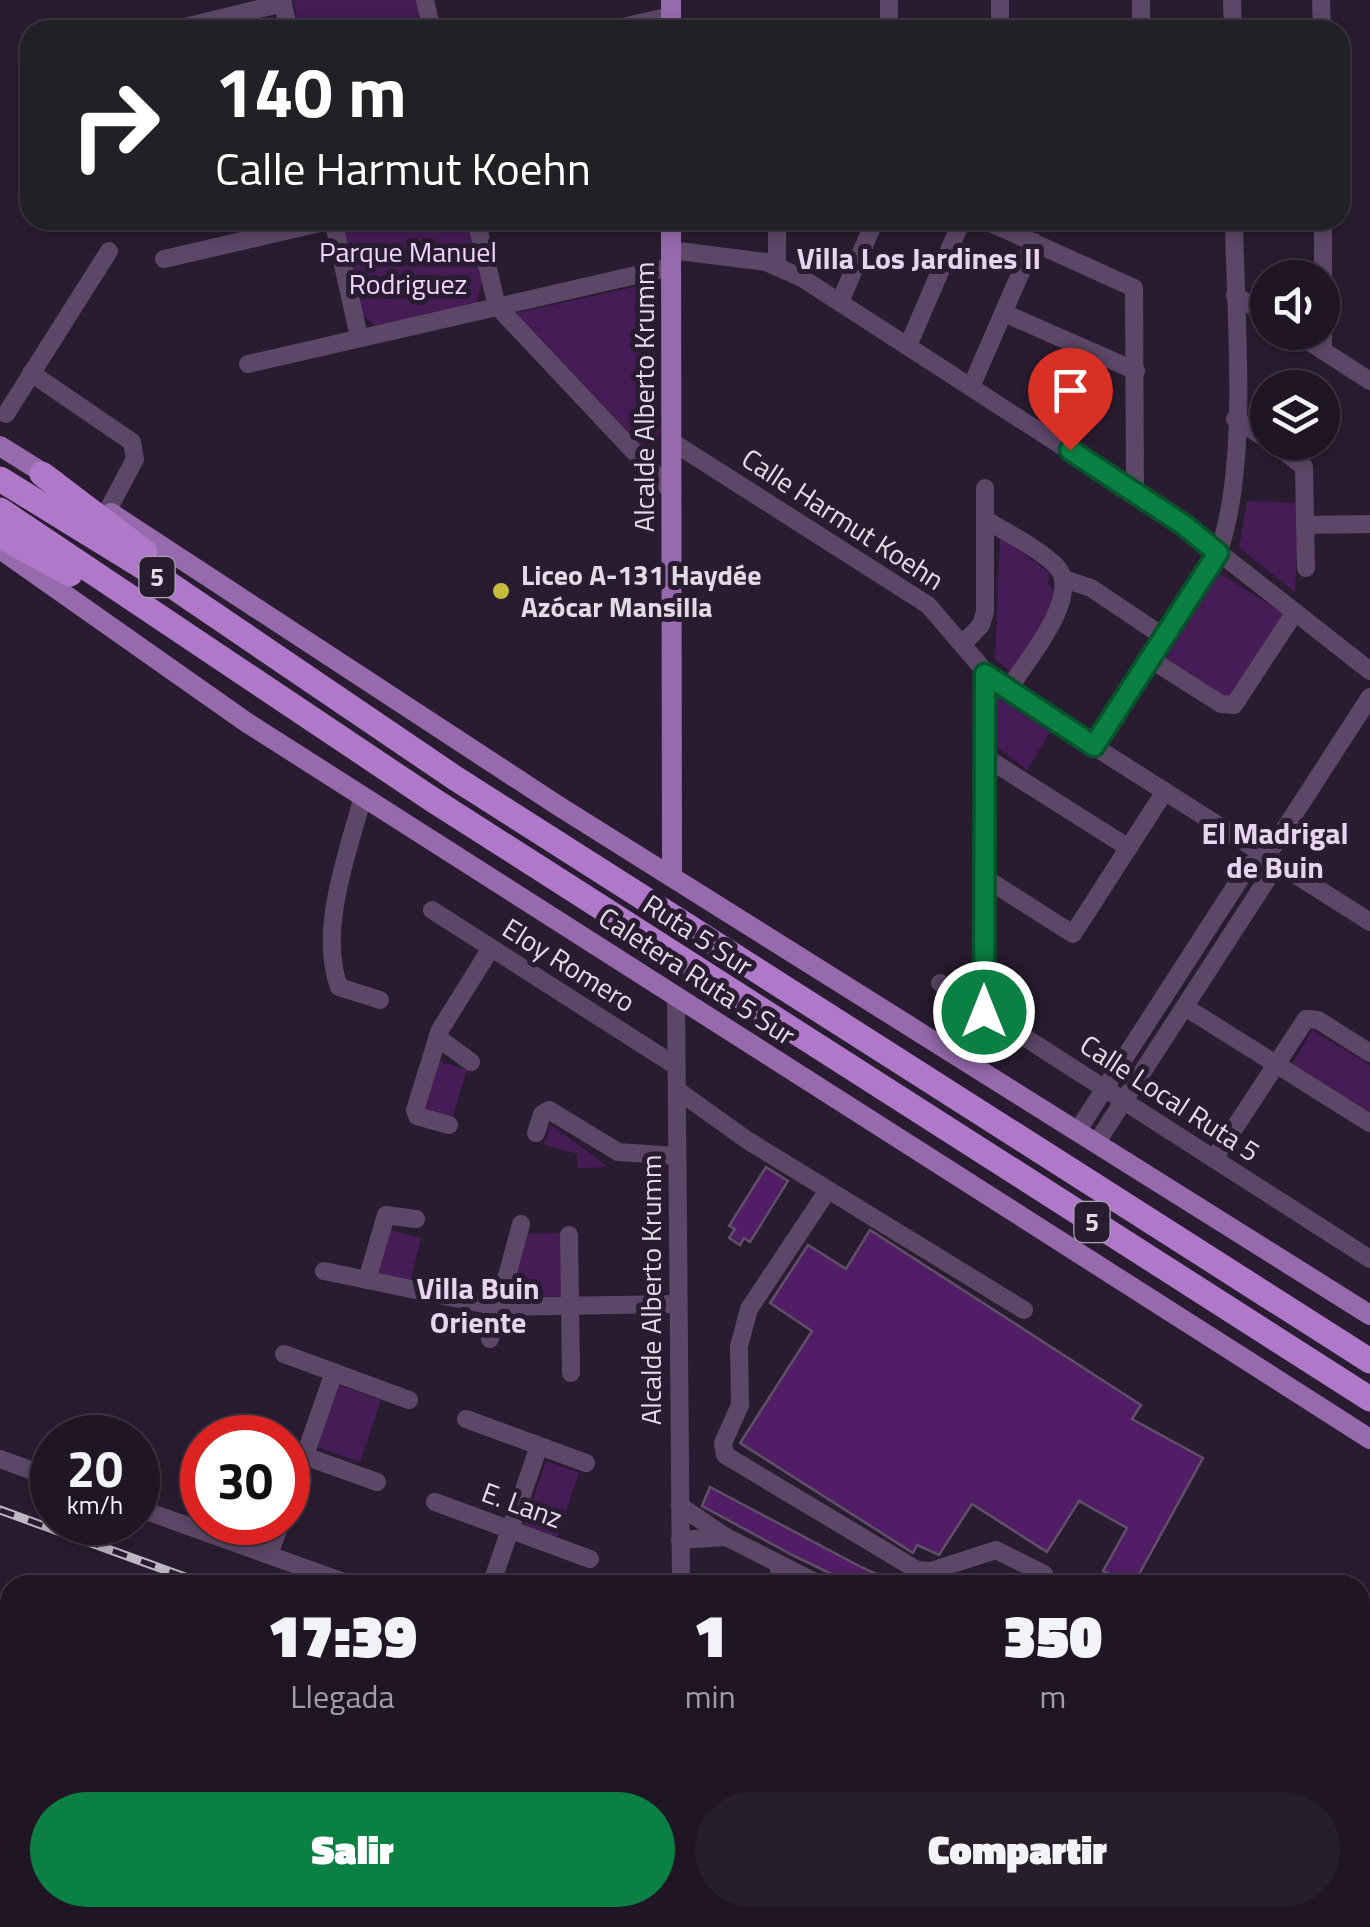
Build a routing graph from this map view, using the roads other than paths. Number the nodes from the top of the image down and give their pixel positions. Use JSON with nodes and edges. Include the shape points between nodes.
{"nodes":[{"id":1,"x":283,"y":2,"type":"edge"},
{"id":2,"x":213,"y":20,"type":"edge"},
{"id":3,"x":290,"y":230,"type":"edge"},
{"id":4,"x":335,"y":230,"type":"edge"},
{"id":5,"x":479,"y":230,"type":"edge"},
{"id":6,"x":671,"y":230,"type":"edge"},
{"id":7,"x":777,"y":230,"type":"edge"},
{"id":8,"x":871,"y":230,"type":"edge"},
{"id":9,"x":958,"y":230,"type":"edge"},
{"id":10,"x":1007,"y":230,"type":"edge"},
{"id":11,"x":1234,"y":230,"type":"edge"},
{"id":12,"x":1322,"y":230,"type":"edge"},
{"id":13,"x":1034,"y":242,"type":"junction"},
{"id":14,"x":109,"y":251,"type":"dead end"},
{"id":15,"x":164,"y":259,"type":"dead end"},
{"id":16,"x":671,"y":259,"type":"junction"},
{"id":17,"x":777,"y":266,"type":"junction"},
{"id":18,"x":1235,"y":295,"type":"junction"},
{"id":19,"x":840,"y":302,"type":"junction"},
{"id":20,"x":1250,"y":305,"type":"edge"},
{"id":21,"x":498,"y":306,"type":"junction"},
{"id":22,"x":1004,"y":313,"type":"junction"},
{"id":23,"x":360,"y":337,"type":"junction"},
{"id":24,"x":908,"y":346,"type":"junction"},
{"id":25,"x":1323,"y":351,"type":"joint"},
{"id":26,"x":248,"y":364,"type":"dead end"},
{"id":27,"x":1136,"y":371,"type":"junction"},
{"id":28,"x":31,"y":373,"type":"junction"},
{"id":29,"x":1370,"y":381,"type":"edge"},
{"id":30,"x":971,"y":387,"type":"junction"},
{"id":31,"x":6,"y":414,"type":"dead end"},
{"id":32,"x":1235,"y":419,"type":"junction"},
{"id":33,"x":1250,"y":428,"type":"edge"},
{"id":34,"x":671,"y":441,"type":"junction"},
{"id":35,"x":0,"y":446,"type":"edge"},
{"id":36,"x":1297,"y":460,"type":"edge"},
{"id":37,"x":42,"y":474,"type":"junction"},
{"id":38,"x":0,"y":479,"type":"edge"},
{"id":39,"x":985,"y":488,"type":"dead end"},
{"id":40,"x":671,"y":491,"type":"junction"},
{"id":41,"x":1135,"y":492,"type":"junction"},
{"id":42,"x":0,"y":510,"type":"edge"},
{"id":43,"x":108,"y":510,"type":"junction"},
{"id":44,"x":985,"y":519,"type":"junction"},
{"id":45,"x":1370,"y":524,"type":"edge"},
{"id":46,"x":1305,"y":525,"type":"junction"},
{"id":47,"x":0,"y":536,"type":"edge"},
{"id":48,"x":0,"y":550,"type":"edge"},
{"id":49,"x":1218,"y":553,"type":"junction"},
{"id":50,"x":1306,"y":568,"type":"dead end"},
{"id":51,"x":1064,"y":579,"type":"junction"},
{"id":52,"x":1295,"y":612,"type":"junction"},
{"id":53,"x":182,"y":632,"type":"junction"},
{"id":54,"x":1164,"y":636,"type":"junction"},
{"id":55,"x":963,"y":644,"type":"junction"},
{"id":56,"x":1150,"y":659,"type":"junction"},
{"id":57,"x":1370,"y":671,"type":"edge"},
{"id":58,"x":985,"y":674,"type":"junction"},
{"id":59,"x":311,"y":680,"type":"junction"},
{"id":60,"x":1008,"y":691,"type":"junction"},
{"id":61,"x":1370,"y":698,"type":"edge"},
{"id":62,"x":1094,"y":746,"type":"junction"},
{"id":63,"x":984,"y":756,"type":"junction"},
{"id":64,"x":1165,"y":791,"type":"junction"},
{"id":65,"x":363,"y":796,"type":"junction"},
{"id":66,"x":1128,"y":848,"type":"junction"},
{"id":67,"x":1268,"y":856,"type":"junction"},
{"id":68,"x":672,"y":874,"type":"junction"},
{"id":69,"x":984,"y":878,"type":"junction"},
{"id":70,"x":432,"y":910,"type":"dead end"},
{"id":71,"x":1367,"y":912,"type":"edge"},
{"id":72,"x":491,"y":948,"type":"junction"},
{"id":73,"x":940,"y":983,"type":"dead end"},
{"id":74,"x":676,"y":995,"type":"junction"},
{"id":75,"x":380,"y":1000,"type":"dead end"},
{"id":76,"x":1185,"y":1007,"type":"junction"},
{"id":77,"x":984,"y":1012,"type":"junction"},
{"id":78,"x":437,"y":1037,"type":"junction"},
{"id":79,"x":1370,"y":1054,"type":"edge"},
{"id":80,"x":471,"y":1062,"type":"dead end"},
{"id":81,"x":1276,"y":1064,"type":"junction"},
{"id":82,"x":676,"y":1066,"type":"junction"},
{"id":83,"x":1105,"y":1089,"type":"junction"},
{"id":84,"x":677,"y":1090,"type":"junction"},
{"id":85,"x":1124,"y":1101,"type":"junction"},
{"id":86,"x":1370,"y":1124,"type":"edge"},
{"id":87,"x":449,"y":1125,"type":"dead end"},
{"id":88,"x":1078,"y":1130,"type":"junction"},
{"id":89,"x":536,"y":1134,"type":"dead end"},
{"id":90,"x":1098,"y":1142,"type":"junction"},
{"id":91,"x":677,"y":1156,"type":"junction"},
{"id":92,"x":1214,"y":1159,"type":"junction"},
{"id":93,"x":828,"y":1190,"type":"junction"},
{"id":94,"x":416,"y":1220,"type":"dead end"},
{"id":95,"x":520,"y":1224,"type":"dead end"},
{"id":96,"x":568,"y":1235,"type":"dead end"},
{"id":97,"x":1370,"y":1258,"type":"edge"},
{"id":98,"x":324,"y":1272,"type":"dead end"},
{"id":99,"x":366,"y":1280,"type":"junction"},
{"id":100,"x":678,"y":1304,"type":"junction"},
{"id":101,"x":570,"y":1306,"type":"junction"},
{"id":102,"x":498,"y":1307,"type":"junction"},
{"id":103,"x":1024,"y":1310,"type":"dead end"},
{"id":104,"x":1370,"y":1316,"type":"edge"},
{"id":105,"x":490,"y":1339,"type":"dead end"},
{"id":106,"x":284,"y":1354,"type":"dead end"},
{"id":107,"x":1370,"y":1361,"type":"edge"},
{"id":108,"x":334,"y":1372,"type":"junction"},
{"id":109,"x":571,"y":1373,"type":"dead end"},
{"id":110,"x":1370,"y":1399,"type":"edge"},
{"id":111,"x":409,"y":1400,"type":"dead end"},
{"id":112,"x":466,"y":1419,"type":"dead end"},
{"id":113,"x":310,"y":1423,"type":"edge"},
{"id":114,"x":1370,"y":1438,"type":"edge"},
{"id":115,"x":539,"y":1446,"type":"junction"},
{"id":116,"x":310,"y":1458,"type":"edge"},
{"id":117,"x":0,"y":1459,"type":"edge"},
{"id":118,"x":586,"y":1463,"type":"dead end"},
{"id":119,"x":30,"y":1470,"type":"edge"},
{"id":120,"x":377,"y":1482,"type":"dead end"},
{"id":121,"x":435,"y":1502,"type":"dead end"},
{"id":122,"x":680,"y":1506,"type":"junction"},
{"id":123,"x":160,"y":1516,"type":"edge"},
{"id":124,"x":510,"y":1530,"type":"junction"},
{"id":125,"x":726,"y":1537,"type":"junction"},
{"id":126,"x":680,"y":1540,"type":"junction"},
{"id":127,"x":273,"y":1545,"type":"edge"},
{"id":128,"x":270,"y":1555,"type":"junction"},
{"id":129,"x":590,"y":1559,"type":"dead end"},
{"id":130,"x":779,"y":1564,"type":"junction"},
{"id":131,"x":1044,"y":1574,"type":"dead end"},
{"id":132,"x":325,"y":1575,"type":"edge"},
{"id":133,"x":494,"y":1575,"type":"edge"},
{"id":134,"x":681,"y":1575,"type":"edge"},
{"id":135,"x":779,"y":1575,"type":"edge"},
{"id":136,"x":801,"y":1575,"type":"edge"}],
"edges":[{"from":1,"to":2,"type":"street"},
{"from":3,"to":15,"type":"street"},
{"from":4,"to":23,"type":"street"},
{"from":5,"to":21,"type":"street"},
{"from":6,"to":16,"type":"main road","name":"Alcalde Alberto Krumm"},
{"from":7,"to":17,"type":"street"},
{"from":8,"to":19,"type":"street"},
{"from":9,"to":24,"type":"street"},
{"from":10,"to":13,"type":"street"},
{"from":11,"to":18,"type":"street"},
{"from":12,"to":25,"type":"street"},
{"from":13,"to":22,"type":"street"},
{"from":13,"to":27,"type":"street","via":[[1134,288]]},
{"from":14,"to":28,"type":"street"},
{"from":16,"to":17,"type":"street"},
{"from":16,"to":21,"type":"street"},
{"from":16,"to":34,"type":"main road","name":"Alcalde Alberto Krumm"},
{"from":17,"to":19,"type":"street"},
{"from":18,"to":20,"type":"street"},
{"from":18,"to":32,"type":"street"},
{"from":19,"to":24,"type":"street"},
{"from":21,"to":23,"type":"street"},
{"from":21,"to":40,"type":"street"},
{"from":22,"to":27,"type":"street"},
{"from":22,"to":30,"type":"street"},
{"from":23,"to":26,"type":"street"},
{"from":24,"to":30,"type":"street"},
{"from":25,"to":29,"type":"street"},
{"from":27,"to":41,"type":"street"},
{"from":28,"to":31,"type":"street"},
{"from":28,"to":43,"type":"street","via":[[132,442],[135,459]]},
{"from":30,"to":41,"type":"street"},
{"from":32,"to":33,"type":"street"},
{"from":32,"to":49,"type":"street","via":[[1234,494]]},
{"from":34,"to":40,"type":"main road","name":"Alcalde Alberto Krumm"},
{"from":34,"to":55,"type":"street","name":"Calle Harmut Koehn","via":[[928,606]]},
{"from":35,"to":37,"type":"main road"},
{"from":36,"to":46,"type":"street","via":[[1303,464]]},
{"from":37,"to":43,"type":"main road"},
{"from":37,"to":59,"type":"highway"},
{"from":38,"to":59,"type":"highway","name":"Ruta 5 Sur","number":"5"},
{"from":39,"to":44,"type":"street"},
{"from":40,"to":68,"type":"main road","name":"Alcalde Alberto Krumm"},
{"from":41,"to":49,"type":"street"},
{"from":42,"to":53,"type":"highway","name":"Ruta 5 Sur","number":"5"},
{"from":43,"to":68,"type":"main road"},
{"from":44,"to":51,"type":"street","via":[[1052,563]]},
{"from":44,"to":55,"type":"street","via":[[985,612]]},
{"from":45,"to":46,"type":"street"},
{"from":46,"to":50,"type":"street"},
{"from":47,"to":53,"type":"highway"},
{"from":48,"to":65,"type":"main road","name":"Caletera Ruta 5 Sur"},
{"from":49,"to":52,"type":"street"},
{"from":49,"to":54,"type":"street"},
{"from":51,"to":54,"type":"street","via":[[1091,588]]},
{"from":51,"to":60,"type":"street","via":[[1065,599]]},
{"from":52,"to":56,"type":"street","via":[[1230,706]]},
{"from":52,"to":57,"type":"street"},
{"from":53,"to":110,"type":"highway","name":"Ruta 5 Sur","number":"5"},
{"from":54,"to":56,"type":"street"},
{"from":55,"to":58,"type":"street","name":"Calle Harmut Koehn"},
{"from":56,"to":62,"type":"street"},
{"from":58,"to":60,"type":"street","name":"Calle Harmut Koehn"},
{"from":58,"to":63,"type":"street"},
{"from":59,"to":107,"type":"highway","name":"Ruta 5 Sur","number":"5"},
{"from":60,"to":62,"type":"street","name":"Calle Harmut Koehn"},
{"from":61,"to":67,"type":"street"},
{"from":62,"to":64,"type":"street","name":"Calle Harmut Koehn"},
{"from":63,"to":66,"type":"street"},
{"from":63,"to":69,"type":"street"},
{"from":64,"to":66,"type":"street"},
{"from":64,"to":67,"type":"street","name":"Calle Harmut Koehn"},
{"from":65,"to":74,"type":"main road","name":"Caletera Ruta 5 Sur"},
{"from":65,"to":75,"type":"street","via":[[331,956],[339,987]]},
{"from":66,"to":69,"type":"street","via":[[1073,934]]},
{"from":67,"to":71,"type":"street","name":"Calle Harmut Koehn"},
{"from":67,"to":76,"type":"street","via":[[1266,881]]},
{"from":67,"to":83,"type":"street","via":[[1248,865]]},
{"from":68,"to":88,"type":"main road"},
{"from":69,"to":77,"type":"street"},
{"from":70,"to":72,"type":"street","name":"Eloy Romero"},
{"from":72,"to":78,"type":"street"},
{"from":72,"to":82,"type":"street","name":"Eloy Romero"},
{"from":73,"to":77,"type":"street","name":"Calle Local Ruta 5"},
{"from":74,"to":82,"type":"street","name":"Alcalde Alberto Krumm"},
{"from":74,"to":114,"type":"main road","name":"Caletera Ruta 5 Sur"},
{"from":76,"to":81,"type":"street"},
{"from":76,"to":85,"type":"street"},
{"from":77,"to":83,"type":"street","name":"Calle Local Ruta 5"},
{"from":78,"to":80,"type":"street"},
{"from":78,"to":87,"type":"street","via":[[415,1112]]},
{"from":79,"to":81,"type":"street","via":[[1310,1018]]},
{"from":81,"to":86,"type":"street"},
{"from":81,"to":92,"type":"street"},
{"from":82,"to":84,"type":"street","name":"Alcalde Alberto Krumm"},
{"from":83,"to":85,"type":"street","name":"Calle Local Ruta 5"},
{"from":83,"to":88,"type":"street"},
{"from":84,"to":91,"type":"street","name":"Alcalde Alberto Krumm"},
{"from":84,"to":93,"type":"street"},
{"from":85,"to":90,"type":"street"},
{"from":85,"to":92,"type":"street","name":"Calle Local Ruta 5"},
{"from":88,"to":90,"type":"main road"},
{"from":89,"to":91,"type":"street","via":[[549,1110],[618,1152]]},
{"from":90,"to":104,"type":"main road"},
{"from":91,"to":100,"type":"street","name":"Alcalde Alberto Krumm"},
{"from":92,"to":97,"type":"street","name":"Calle Local Ruta 5"},
{"from":93,"to":103,"type":"street"},
{"from":93,"to":131,"type":"street","via":[[749,1309],[739,1346],[740,1405],[723,1443],[725,1455],[917,1570],[931,1572],[996,1550]]},
{"from":94,"to":99,"type":"street","via":[[386,1215]]},
{"from":95,"to":102,"type":"street"},
{"from":96,"to":101,"type":"street"},
{"from":98,"to":99,"type":"street"},
{"from":99,"to":102,"type":"street"},
{"from":100,"to":101,"type":"street"},
{"from":100,"to":122,"type":"street","name":"Alcalde Alberto Krumm"},
{"from":101,"to":102,"type":"street"},
{"from":101,"to":109,"type":"street"},
{"from":102,"to":105,"type":"street"},
{"from":106,"to":108,"type":"street"},
{"from":108,"to":111,"type":"street"},
{"from":108,"to":113,"type":"street"},
{"from":112,"to":115,"type":"street"},
{"from":115,"to":118,"type":"street"},
{"from":115,"to":124,"type":"street"},
{"from":116,"to":120,"type":"street"},
{"from":117,"to":119,"type":"street"},
{"from":121,"to":124,"type":"street","name":"E. Lanz"},
{"from":122,"to":125,"type":"street"},
{"from":122,"to":126,"type":"street","name":"Alcalde Alberto Krumm"},
{"from":123,"to":128,"type":"street"},
{"from":124,"to":129,"type":"street","name":"E. Lanz"},
{"from":124,"to":133,"type":"street"},
{"from":125,"to":126,"type":"street"},
{"from":125,"to":130,"type":"street"},
{"from":126,"to":134,"type":"street","name":"Alcalde Alberto Krumm"},
{"from":127,"to":128,"type":"street"},
{"from":128,"to":132,"type":"street"},
{"from":130,"to":135,"type":"street"},
{"from":130,"to":136,"type":"street"}]}
